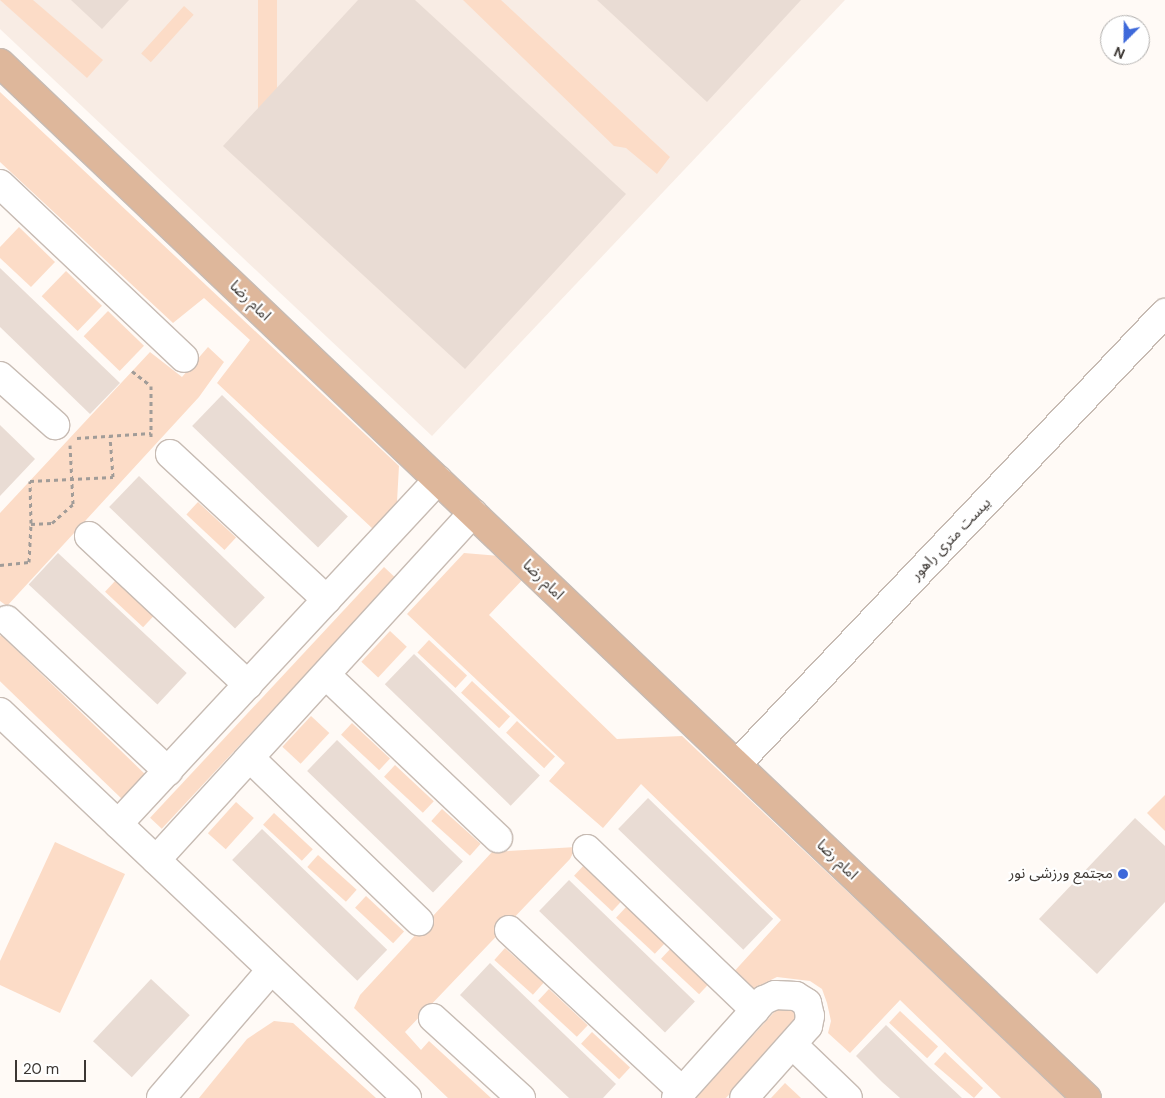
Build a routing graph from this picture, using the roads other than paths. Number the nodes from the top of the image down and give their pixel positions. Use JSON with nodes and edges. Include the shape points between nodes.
{"nodes":[{"id":1,"x":0,"y":63,"type":"edge"},
{"id":2,"x":0,"y":184,"type":"edge"},
{"id":3,"x":1165,"y":313,"type":"edge"},
{"id":4,"x":184,"y":358,"type":"dead end"},
{"id":5,"x":0,"y":376,"type":"edge"},
{"id":6,"x":55,"y":425,"type":"dead end"},
{"id":7,"x":160,"y":448,"type":"road end"},
{"id":8,"x":438,"y":480,"type":"junction"},
{"id":9,"x":473,"y":513,"type":"junction"},
{"id":10,"x":89,"y":536,"type":"dead end"},
{"id":11,"x":327,"y":600,"type":"junction"},
{"id":12,"x":7,"y":620,"type":"dead end"},
{"id":13,"x":326,"y":675,"type":"junction"},
{"id":14,"x":248,"y":685,"type":"junction"},
{"id":15,"x":0,"y":712,"type":"edge"},
{"id":16,"x":250,"y":758,"type":"junction"},
{"id":17,"x":737,"y":764,"type":"junction"},
{"id":18,"x":168,"y":771,"type":"junction"},
{"id":19,"x":118,"y":824,"type":"junction"},
{"id":20,"x":498,"y":838,"type":"dead end"},
{"id":21,"x":587,"y":849,"type":"dead end"},
{"id":22,"x":156,"y":860,"type":"junction"},
{"id":23,"x":419,"y":920,"type":"dead end"},
{"id":24,"x":509,"y":930,"type":"dead end"},
{"id":25,"x":271,"y":970,"type":"junction"},
{"id":26,"x":756,"y":1010,"type":"junction"},
{"id":27,"x":433,"y":1018,"type":"dead end"},
{"id":28,"x":793,"y":1045,"type":"junction"},
{"id":29,"x":679,"y":1095,"type":"edge"},
{"id":30,"x":160,"y":1098,"type":"edge"},
{"id":31,"x":407,"y":1098,"type":"edge"},
{"id":32,"x":521,"y":1098,"type":"edge"},
{"id":33,"x":744,"y":1098,"type":"edge"},
{"id":34,"x":848,"y":1098,"type":"edge"},
{"id":35,"x":1086,"y":1098,"type":"edge"}],
"edges":[{"from":1,"to":8,"type":"main road","name":"امام رضا"},
{"from":2,"to":4,"type":"street"},
{"from":3,"to":17,"type":"street","name":"بیست متری راهور"},
{"from":5,"to":6,"type":"street"},
{"from":7,"to":11,"type":"street"},
{"from":8,"to":9,"type":"main road","name":"امام رضا"},
{"from":8,"to":11,"type":"street"},
{"from":9,"to":13,"type":"street"},
{"from":9,"to":17,"type":"main road","name":"امام رضا"},
{"from":10,"to":14,"type":"street"},
{"from":11,"to":14,"type":"street"},
{"from":12,"to":18,"type":"street"},
{"from":13,"to":16,"type":"street"},
{"from":13,"to":20,"type":"street"},
{"from":14,"to":18,"type":"street"},
{"from":15,"to":19,"type":"street"},
{"from":16,"to":22,"type":"street"},
{"from":16,"to":23,"type":"street"},
{"from":17,"to":35,"type":"main road","name":"امام رضا"},
{"from":18,"to":19,"type":"street"},
{"from":19,"to":22,"type":"street"},
{"from":21,"to":26,"type":"street"},
{"from":22,"to":25,"type":"street"},
{"from":24,"to":29,"type":"street"},
{"from":25,"to":30,"type":"street"},
{"from":25,"to":31,"type":"street"},
{"from":26,"to":28,"type":"street","via":[[775,994],[796,996],[807,1003],[808,1026]]},
{"from":26,"to":29,"type":"street"},
{"from":27,"to":32,"type":"street"},
{"from":28,"to":33,"type":"street"},
{"from":28,"to":34,"type":"street"}]}
